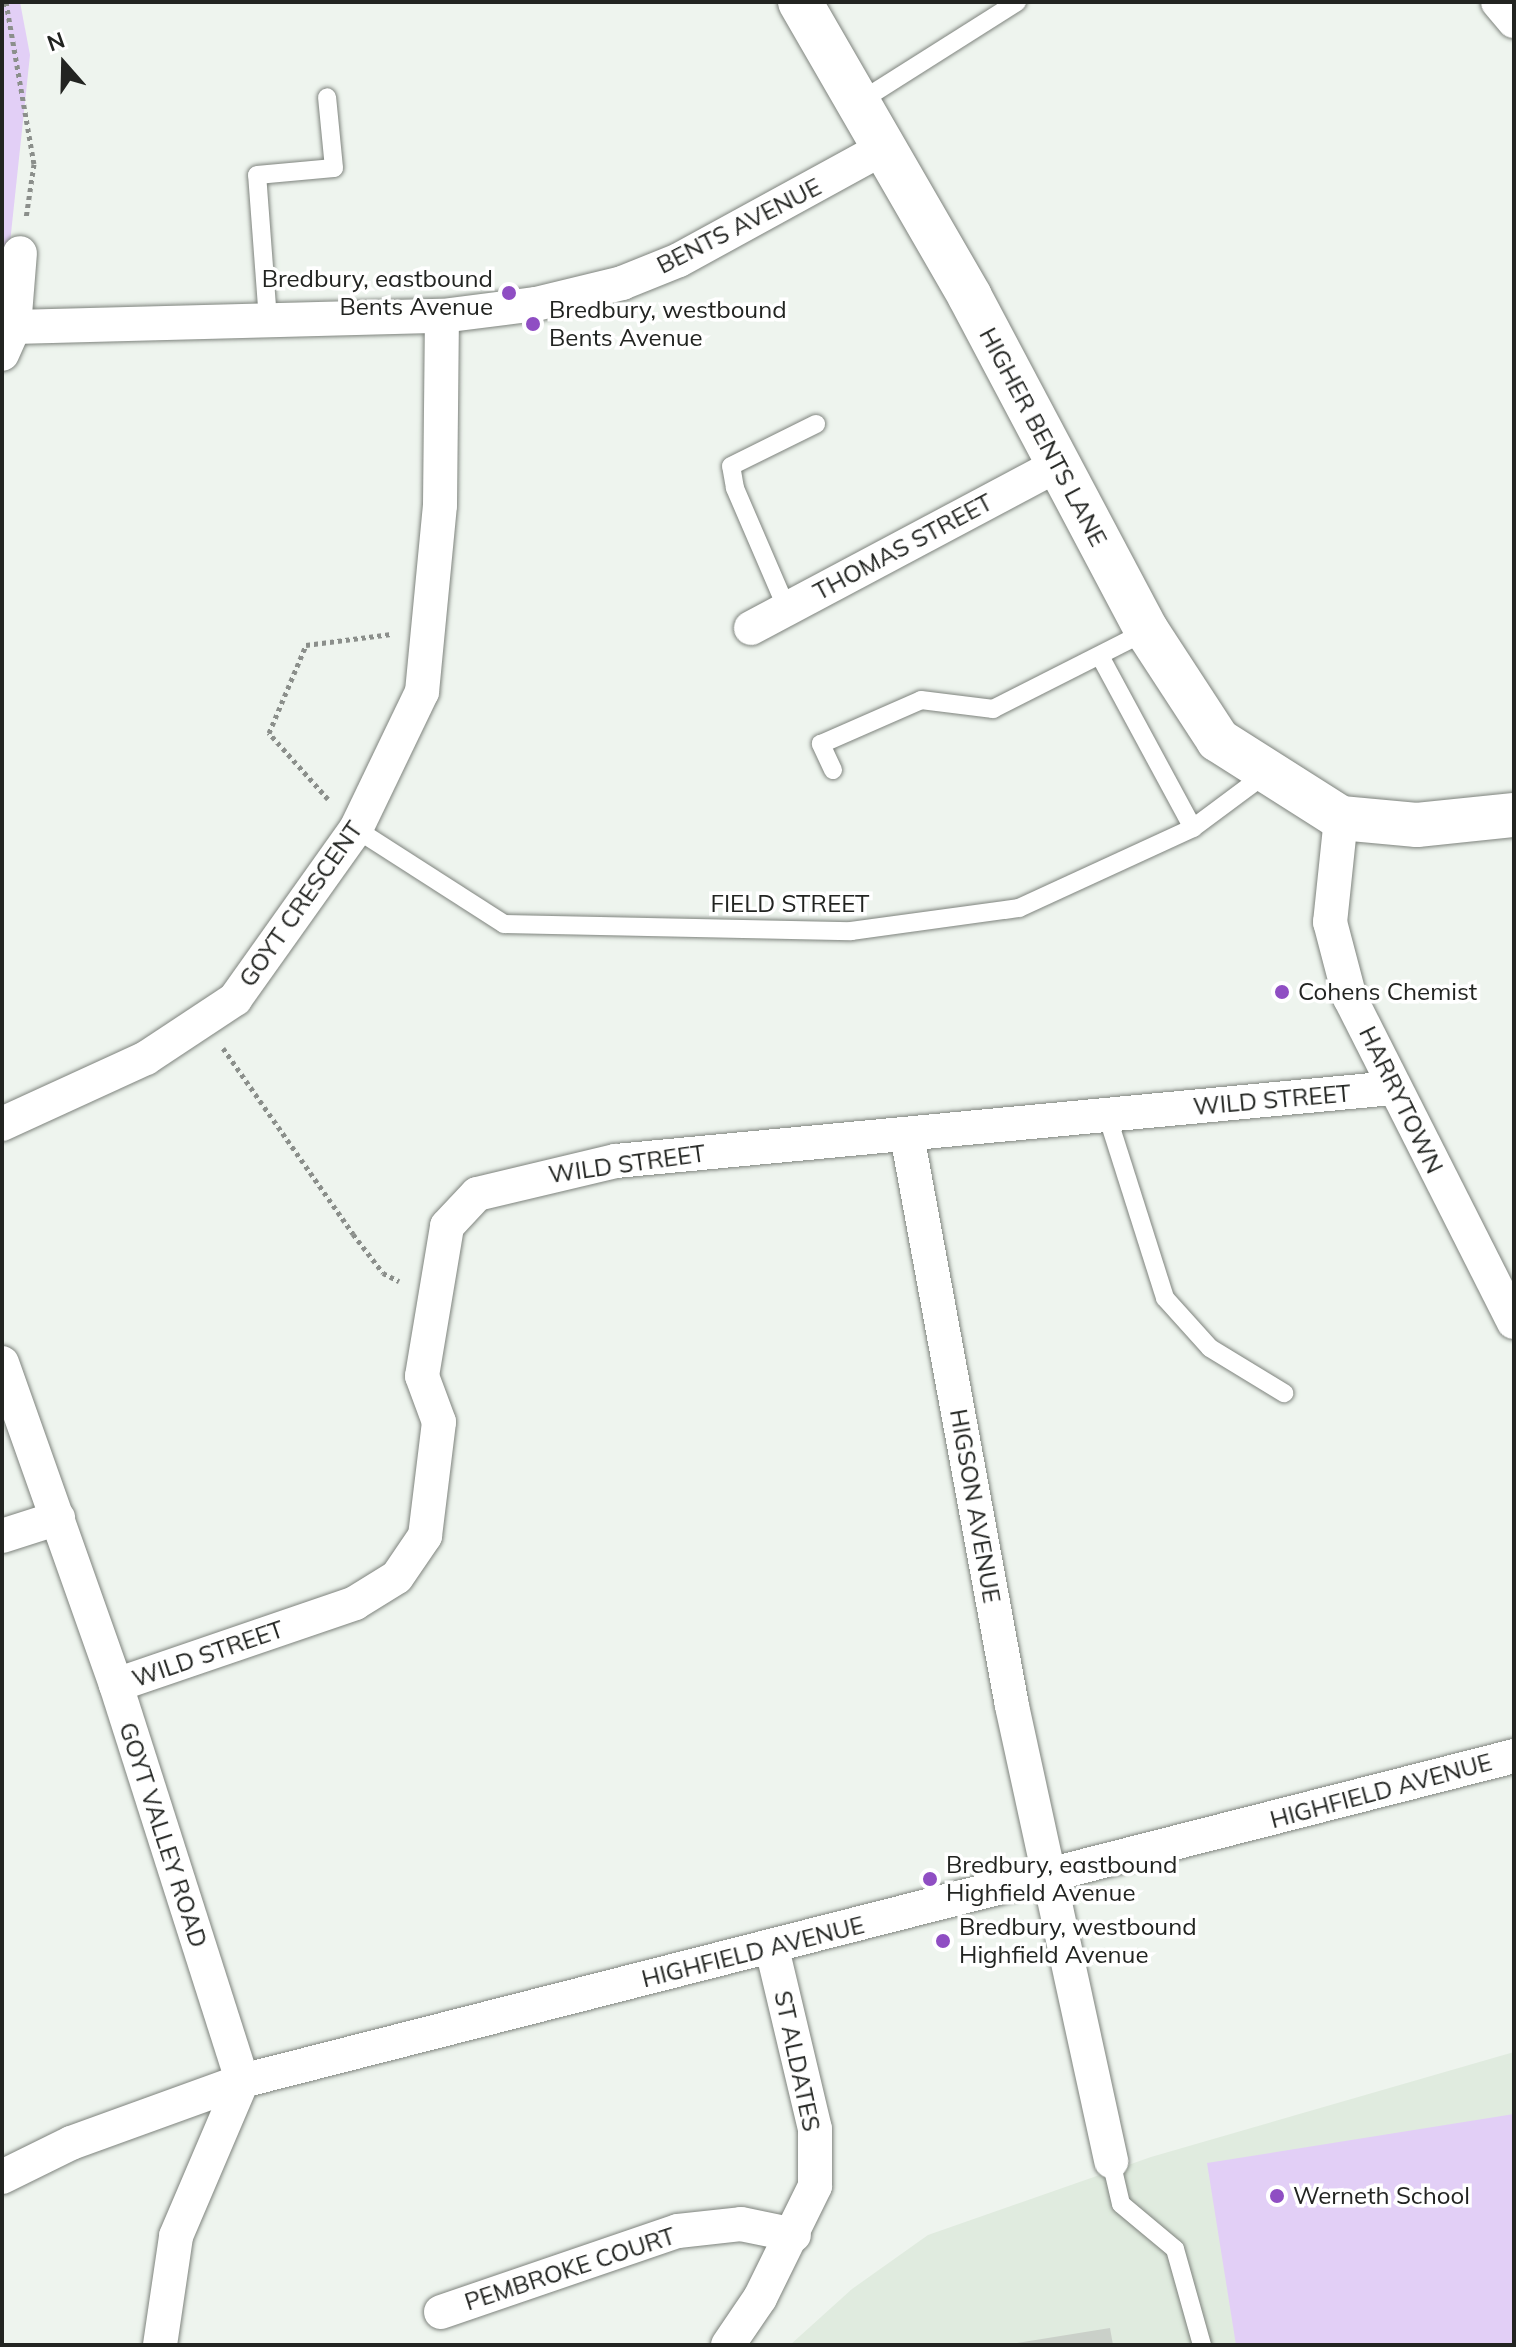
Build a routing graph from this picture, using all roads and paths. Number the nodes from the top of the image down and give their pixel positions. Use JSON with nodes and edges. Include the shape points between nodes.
{"nodes":[{"id":1,"x":6,"y":2,"type":"edge"},
{"id":2,"x":800,"y":2,"type":"edge"},
{"id":3,"x":1017,"y":2,"type":"edge"},
{"id":4,"x":1498,"y":2,"type":"edge"},
{"id":5,"x":1514,"y":21,"type":"edge"},
{"id":6,"x":327,"y":97,"type":"dead end"},
{"id":7,"x":859,"y":102,"type":"junction"},
{"id":8,"x":885,"y":147,"type":"junction"},
{"id":9,"x":20,"y":253,"type":"joint"},
{"id":10,"x":442,"y":316,"type":"junction"},
{"id":11,"x":268,"y":320,"type":"junction"},
{"id":12,"x":8,"y":341,"type":"edge"},
{"id":13,"x":816,"y":424,"type":"dead end"},
{"id":14,"x":1056,"y":466,"type":"junction"},
{"id":15,"x":787,"y":609,"type":"junction"},
{"id":16,"x":751,"y":628,"type":"dead end"},
{"id":17,"x":428,"y":629,"type":"junction"},
{"id":18,"x":1147,"y":631,"type":"junction"},
{"id":19,"x":1101,"y":658,"type":"junction"},
{"id":20,"x":833,"y":770,"type":"dead end"},
{"id":21,"x":1264,"y":775,"type":"junction"},
{"id":22,"x":1514,"y":815,"type":"edge"},
{"id":23,"x":1341,"y":818,"type":"junction"},
{"id":24,"x":1193,"y":828,"type":"junction"},
{"id":25,"x":356,"y":829,"type":"junction"},
{"id":26,"x":203,"y":1020,"type":"junction"},
{"id":27,"x":1392,"y":1088,"type":"junction"},
{"id":28,"x":1107,"y":1115,"type":"junction"},
{"id":29,"x":2,"y":1124,"type":"edge"},
{"id":30,"x":907,"y":1135,"type":"junction"},
{"id":31,"x":432,"y":1299,"type":"junction"},
{"id":32,"x":1514,"y":1322,"type":"edge"},
{"id":33,"x":2,"y":1363,"type":"edge"},
{"id":34,"x":1284,"y":1393,"type":"dead end"},
{"id":35,"x":58,"y":1518,"type":"junction"},
{"id":36,"x":2,"y":1536,"type":"edge"},
{"id":37,"x":116,"y":1685,"type":"junction"},
{"id":38,"x":1514,"y":1756,"type":"edge"},
{"id":39,"x":1051,"y":1876,"type":"junction"},
{"id":40,"x":772,"y":1948,"type":"junction"},
{"id":41,"x":242,"y":2081,"type":"junction"},
{"id":42,"x":1111,"y":2161,"type":"joint"},
{"id":43,"x":2,"y":2177,"type":"edge"},
{"id":44,"x":794,"y":2235,"type":"junction"},
{"id":45,"x":441,"y":2312,"type":"dead end"},
{"id":46,"x":160,"y":2345,"type":"edge"},
{"id":47,"x":728,"y":2345,"type":"edge"},
{"id":48,"x":1202,"y":2345,"type":"edge"}],
"edges":[{"from":1,"to":9,"type":"path","via":[[34,164]]},
{"from":2,"to":7,"type":"main road","name":"HIGHER BENTS LANE"},
{"from":3,"to":7,"type":"lane"},
{"from":4,"to":5,"type":"street"},
{"from":6,"to":11,"type":"lane","via":[[334,168],[257,175]]},
{"from":7,"to":8,"type":"main road","name":"HIGHER BENTS LANE"},
{"from":8,"to":10,"type":"street","name":"BENTS AVENUE","via":[[736,233],[622,283],[536,304]]},
{"from":8,"to":14,"type":"main road","name":"HIGHER BENTS LANE"},
{"from":9,"to":12,"type":"street"},
{"from":10,"to":11,"type":"street","name":"BENTS AVENUE"},
{"from":10,"to":17,"type":"street","name":"GOYT CRESCENT","via":[[440,505]]},
{"from":11,"to":12,"type":"street","name":"BENTS AVENUE"},
{"from":13,"to":15,"type":"lane","via":[[731,466],[735,488]]},
{"from":14,"to":15,"type":"street","name":"THOMAS STREET"},
{"from":14,"to":18,"type":"main road","name":"HIGHER BENTS LANE"},
{"from":15,"to":16,"type":"street","name":"THOMAS STREET"},
{"from":17,"to":25,"type":"street","name":"GOYT CRESCENT","via":[[422,692]]},
{"from":17,"to":25,"type":"path","via":[[306,645],[269,733]]},
{"from":18,"to":19,"type":"lane"},
{"from":18,"to":21,"type":"main road","name":"HIGHER BENTS LANE","via":[[1218,740]]},
{"from":19,"to":20,"type":"lane","via":[[993,709],[921,700],[821,744]]},
{"from":19,"to":24,"type":"lane"},
{"from":21,"to":23,"type":"main road","name":"HIGHER BENTS LANE"},
{"from":21,"to":24,"type":"lane","name":"FIELD STREET"},
{"from":22,"to":23,"type":"main road","via":[[1417,825]]},
{"from":23,"to":27,"type":"street","name":"HARRYTOWN","via":[[1330,922],[1350,998]]},
{"from":24,"to":25,"type":"lane","name":"FIELD STREET","via":[[1019,908],[851,931],[504,924]]},
{"from":25,"to":26,"type":"street","name":"GOYT CRESCENT","via":[[235,999]]},
{"from":26,"to":29,"type":"street","name":"GOYT CRESCENT","via":[[146,1058]]},
{"from":26,"to":31,"type":"path","via":[[383,1273]]},
{"from":27,"to":28,"type":"street","name":"WILD STREET"},
{"from":27,"to":32,"type":"street","name":"HARRYTOWN"},
{"from":28,"to":30,"type":"street","name":"WILD STREET"},
{"from":28,"to":34,"type":"lane","via":[[1165,1298],[1210,1348]]},
{"from":30,"to":31,"type":"street","name":"WILD STREET","via":[[616,1161],[477,1194],[447,1226]]},
{"from":30,"to":39,"type":"street","name":"HIGSON AVENUE","via":[[1012,1706]]},
{"from":31,"to":37,"type":"street","name":"WILD STREET","via":[[422,1376],[439,1422],[425,1536],[397,1577],[355,1603]]},
{"from":33,"to":35,"type":"street","name":"GOYT VALLEY ROAD"},
{"from":35,"to":36,"type":"street"},
{"from":35,"to":37,"type":"street","name":"GOYT VALLEY ROAD"},
{"from":37,"to":41,"type":"street","name":"GOYT VALLEY ROAD"},
{"from":38,"to":39,"type":"street","name":"HIGHFIELD AVENUE"},
{"from":39,"to":40,"type":"street","name":"HIGHFIELD AVENUE"},
{"from":39,"to":42,"type":"street","name":"HIGSON AVENUE"},
{"from":40,"to":41,"type":"street","name":"HIGHFIELD AVENUE"},
{"from":40,"to":44,"type":"street","name":"ST ALDATES","via":[[815,2129],[815,2186]]},
{"from":41,"to":43,"type":"street","name":"HIGHFIELD AVENUE","via":[[71,2143]]},
{"from":41,"to":46,"type":"street","via":[[176,2236]]},
{"from":42,"to":48,"type":"lane","via":[[1121,2204],[1175,2249]]},
{"from":44,"to":45,"type":"street","name":"PEMBROKE COURT","via":[[741,2224],[678,2231]]},
{"from":44,"to":47,"type":"street","name":"ST ALDATES"}]}
